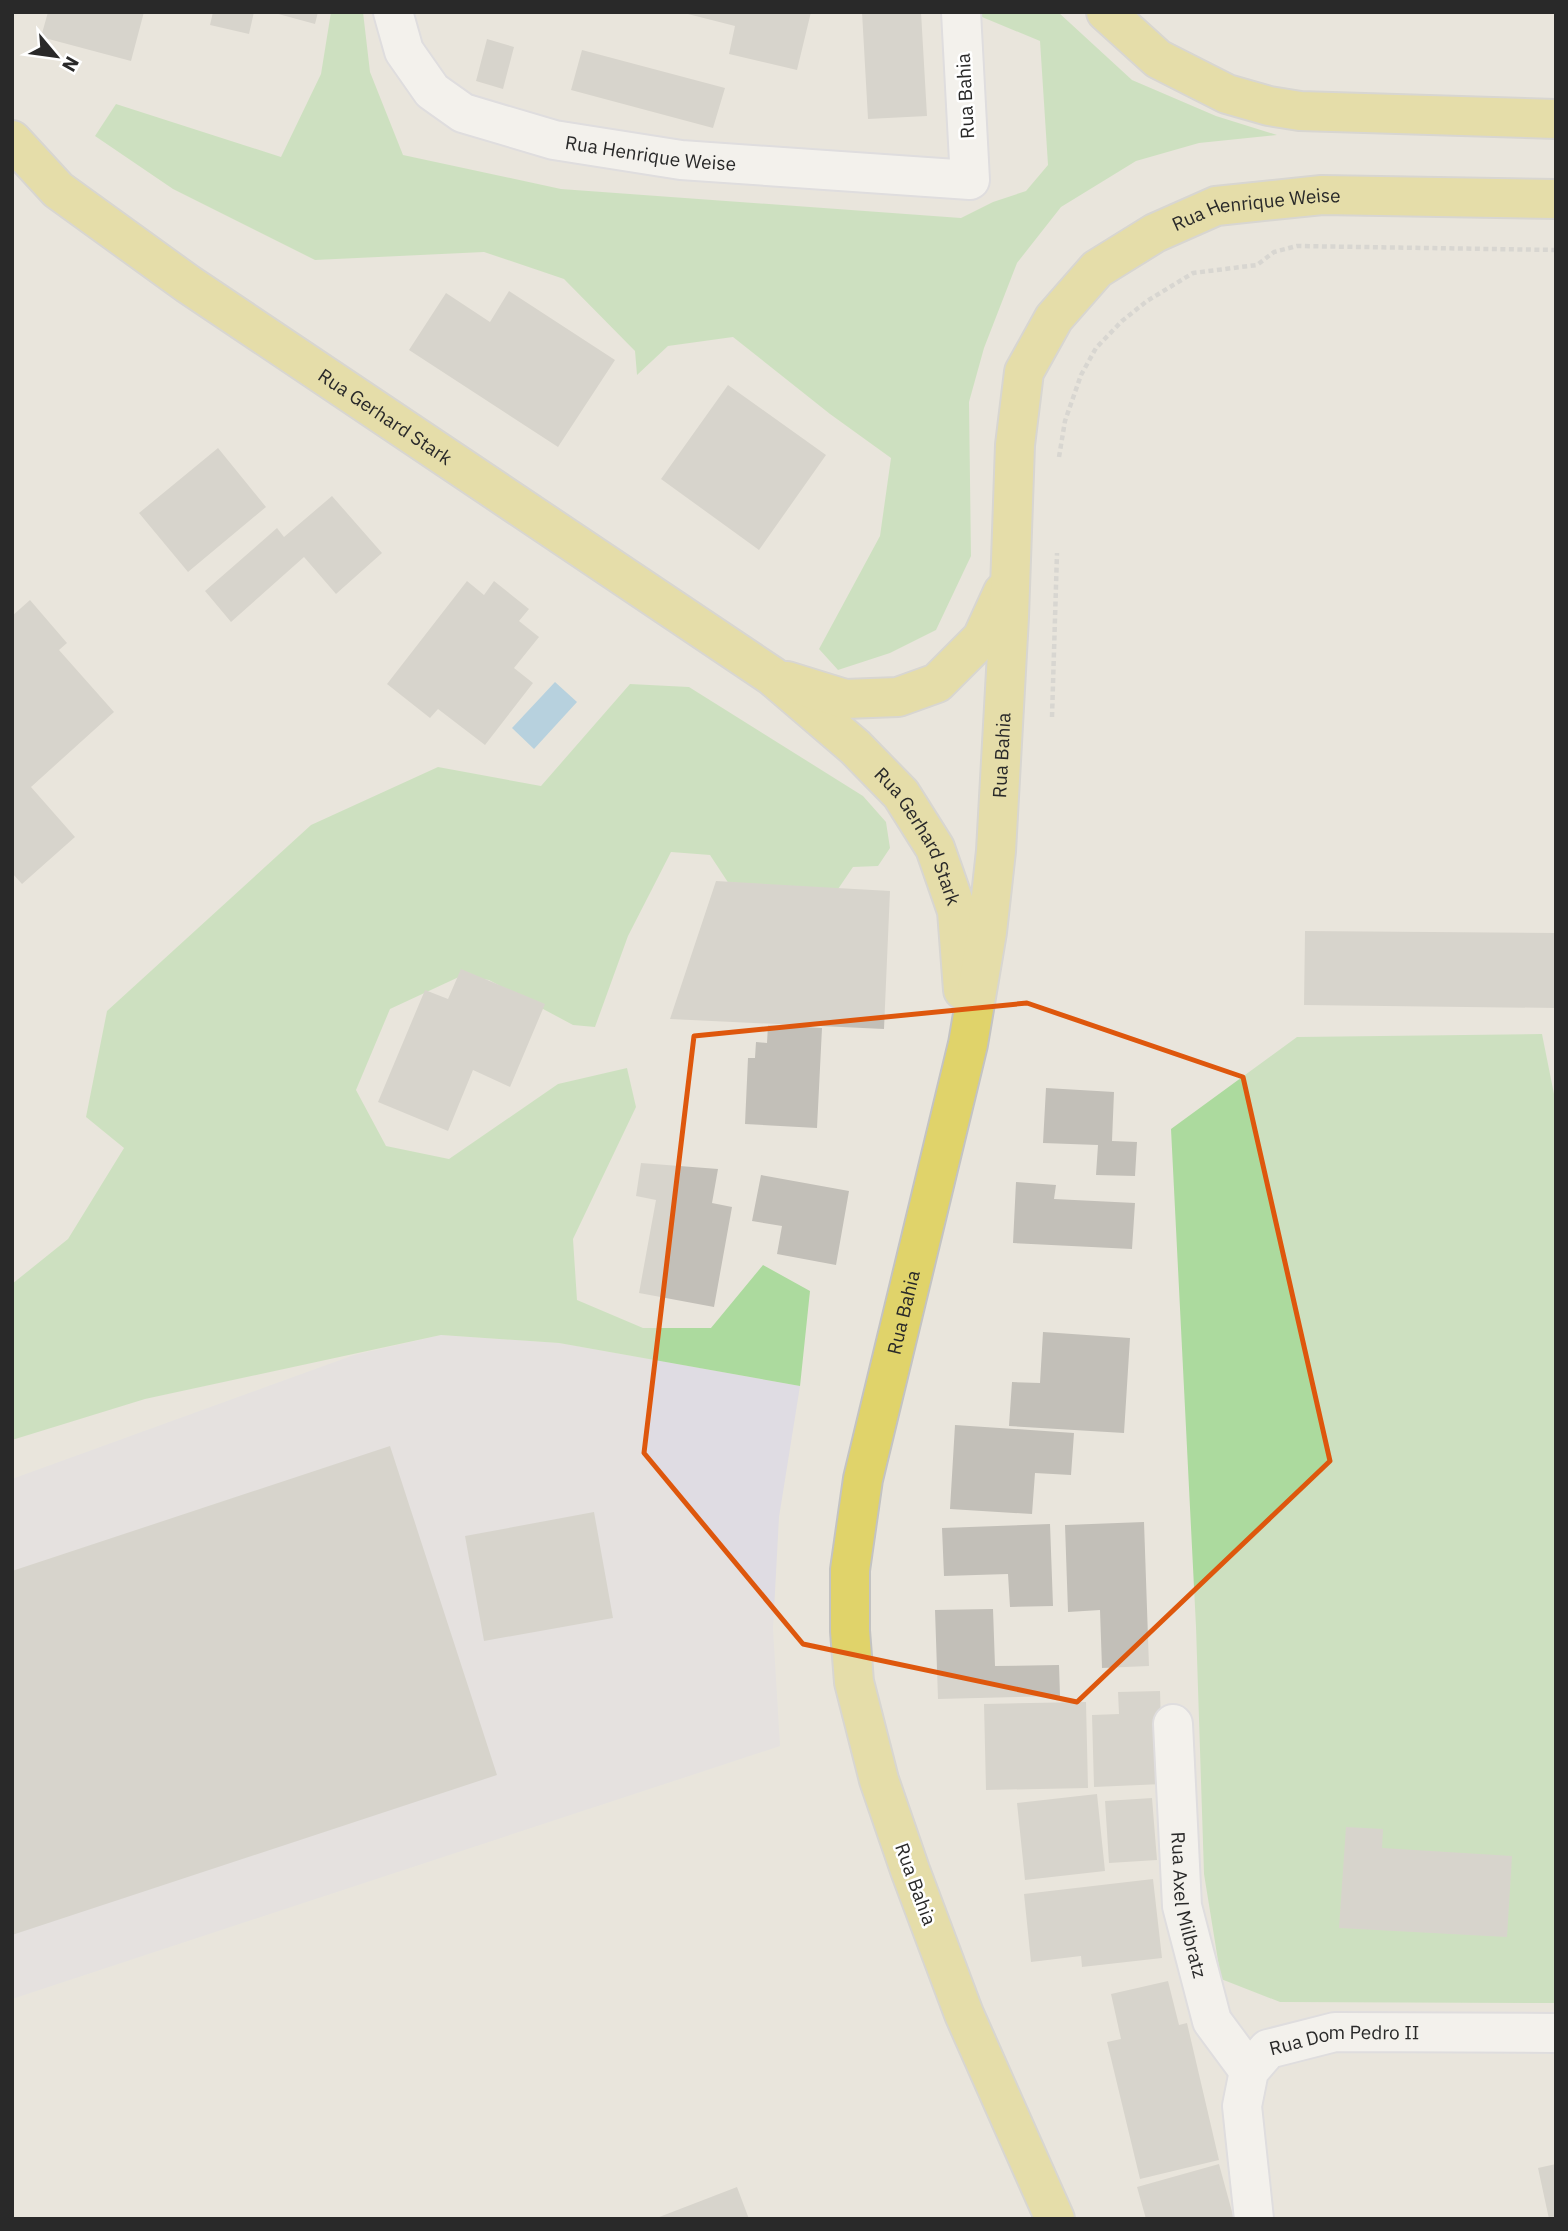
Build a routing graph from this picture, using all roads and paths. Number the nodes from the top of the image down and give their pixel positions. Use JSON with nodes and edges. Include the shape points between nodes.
{"nodes":[{"id":1,"x":393,"y":12,"type":"edge"},
{"id":2,"x":961,"y":12,"type":"edge"},
{"id":3,"x":1106,"y":12,"type":"edge"},
{"id":4,"x":1556,"y":119,"type":"edge"},
{"id":5,"x":12,"y":140,"type":"edge"},
{"id":6,"x":970,"y":180,"type":"joint"},
{"id":7,"x":1556,"y":199,"type":"edge"},
{"id":8,"x":1556,"y":250,"type":"edge"},
{"id":9,"x":1024,"y":372,"type":"joint"},
{"id":10,"x":1059,"y":461,"type":"dead end"},
{"id":11,"x":1056,"y":551,"type":"dead end"},
{"id":12,"x":1010,"y":576,"type":"junction"},
{"id":13,"x":772,"y":676,"type":"junction"},
{"id":14,"x":1052,"y":717,"type":"dead end"},
{"id":15,"x":968,"y":1044,"type":"junction"},
{"id":16,"x":1173,"y":1724,"type":"dead end"},
{"id":17,"x":1556,"y":2032,"type":"edge"},
{"id":18,"x":1249,"y":2071,"type":"junction"},
{"id":19,"x":1055,"y":2219,"type":"edge"},
{"id":20,"x":1254,"y":2219,"type":"edge"}],
"edges":[{"from":1,"to":6,"type":"street","name":"Rua Henrique Weise","via":[[404,51],[432,91],[463,113],[554,140],[681,160]]},
{"from":2,"to":6,"type":"street","name":"Rua Bahia"},
{"from":3,"to":4,"type":"main road","via":[[1158,59],[1227,94],[1269,106],[1300,111]]},
{"from":5,"to":13,"type":"main road","name":"Rua Gerhard Stark","via":[[58,190],[188,284]]},
{"from":7,"to":9,"type":"main road","name":"Rua Henrique Weise","via":[[1322,195],[1216,206],[1155,233],[1097,268],[1054,318]]},
{"from":8,"to":10,"type":"path","via":[[1297,246],[1274,252],[1257,265],[1194,273],[1147,301],[1096,348],[1065,421]]},
{"from":9,"to":12,"type":"main road","name":"Rua Bahia","via":[[1014,445]]},
{"from":11,"to":14,"type":"path"},
{"from":12,"to":13,"type":"main road","name":"Rua Gerhard Stark","via":[[982,638],[937,683],[898,697],[845,699]]},
{"from":12,"to":15,"type":"main road","name":"Rua Bahia","via":[[996,851]]},
{"from":13,"to":15,"type":"main road","name":"Rua Gerhard Stark","via":[[855,747],[901,794],[935,848],[957,911]]},
{"from":15,"to":19,"type":"main road","name":"Rua Bahia","via":[[863,1479],[850,1570],[850,1631],[854,1682],[879,1780],[964,2014]]},
{"from":16,"to":18,"type":"street","name":"Rua Axel Milbratz","via":[[1182,1906],[1213,2021]]},
{"from":17,"to":18,"type":"street","name":"Rua Dom Pedro II","via":[[1335,2032],[1268,2049]]},
{"from":18,"to":20,"type":"street","name":"Rua Dom Pedro II","via":[[1242,2106]]}]}
